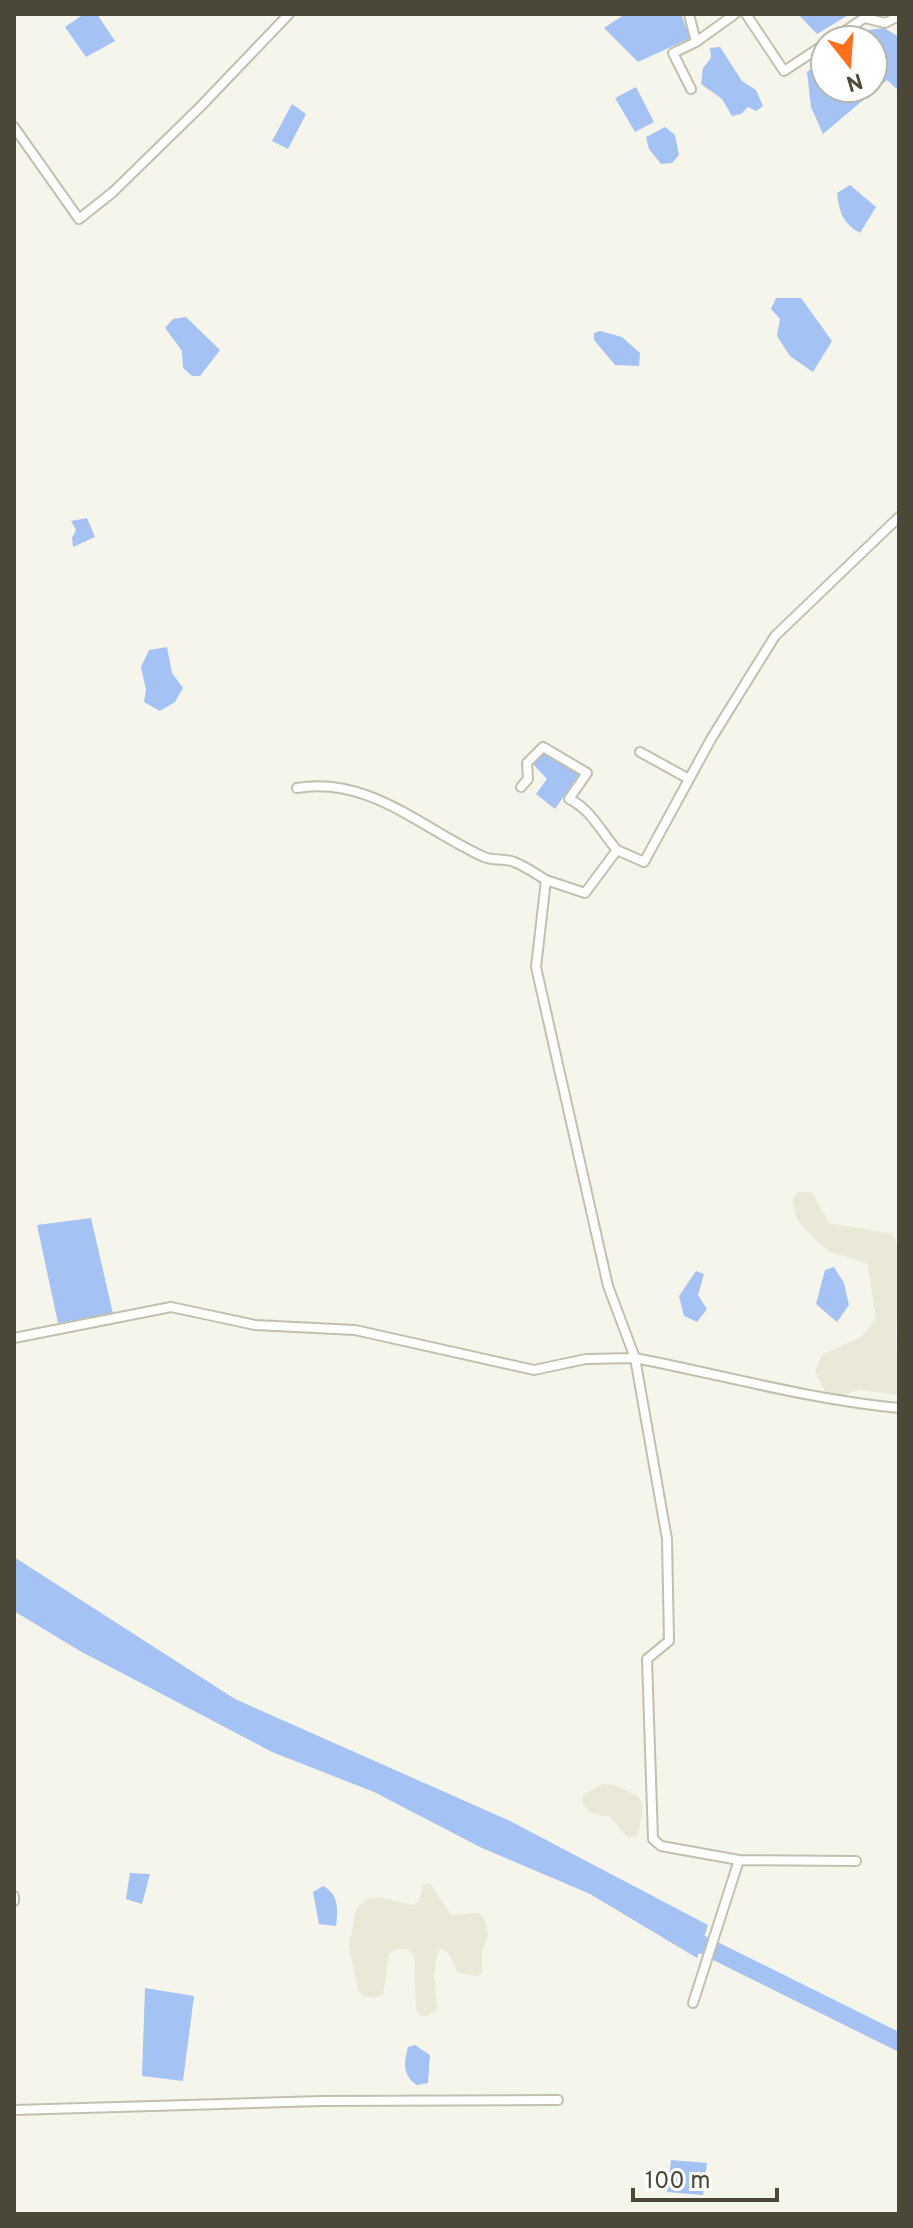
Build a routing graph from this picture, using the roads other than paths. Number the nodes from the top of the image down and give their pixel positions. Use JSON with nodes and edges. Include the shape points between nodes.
{"nodes":[{"id":1,"x":289,"y":14,"type":"edge"},
{"id":2,"x":689,"y":14,"type":"edge"},
{"id":3,"x":735,"y":14,"type":"edge"},
{"id":4,"x":746,"y":14,"type":"edge"},
{"id":5,"x":868,"y":16,"type":"edge"},
{"id":6,"x":899,"y":16,"type":"edge"},
{"id":7,"x":696,"y":42,"type":"junction"},
{"id":8,"x":809,"y":55,"type":"edge"},
{"id":9,"x":691,"y":89,"type":"dead end"},
{"id":10,"x":14,"y":127,"type":"edge"},
{"id":11,"x":899,"y":517,"type":"edge"},
{"id":12,"x":640,"y":752,"type":"dead end"},
{"id":13,"x":689,"y":779,"type":"junction"},
{"id":14,"x":521,"y":787,"type":"dead end"},
{"id":15,"x":297,"y":788,"type":"dead end"},
{"id":16,"x":617,"y":850,"type":"junction"},
{"id":17,"x":546,"y":880,"type":"junction"},
{"id":18,"x":14,"y":1338,"type":"edge"},
{"id":19,"x":635,"y":1358,"type":"junction"},
{"id":20,"x":899,"y":1408,"type":"edge"},
{"id":21,"x":739,"y":1860,"type":"junction"},
{"id":22,"x":856,"y":1861,"type":"dead end"},
{"id":23,"x":693,"y":2003,"type":"dead end"},
{"id":24,"x":558,"y":2100,"type":"dead end"},
{"id":25,"x":14,"y":2110,"type":"edge"}],
"edges":[{"from":1,"to":10,"type":"street","via":[[113,192],[79,219]]},
{"from":2,"to":7,"type":"street"},
{"from":3,"to":7,"type":"street"},
{"from":4,"to":8,"type":"street","via":[[784,71]]},
{"from":5,"to":6,"type":"street","via":[[885,23]]},
{"from":7,"to":9,"type":"street","via":[[673,53]]},
{"from":11,"to":13,"type":"street","via":[[775,636]]},
{"from":12,"to":13,"type":"street"},
{"from":13,"to":16,"type":"street","via":[[644,862]]},
{"from":14,"to":16,"type":"street","via":[[528,779],[527,763],[543,747],[587,773],[569,799],[586,807]]},
{"from":15,"to":17,"type":"street","via":[[320,784],[366,795],[487,859],[512,861]]},
{"from":16,"to":17,"type":"street","via":[[585,893]]},
{"from":17,"to":19,"type":"street","via":[[536,967],[608,1286]]},
{"from":18,"to":19,"type":"street","via":[[171,1307],[255,1325],[355,1330],[534,1370],[586,1359]]},
{"from":19,"to":20,"type":"street","via":[[841,1403]]},
{"from":19,"to":21,"type":"street","via":[[667,1539],[669,1641],[647,1659],[650,1828],[661,1846]]},
{"from":21,"to":22,"type":"street"},
{"from":21,"to":23,"type":"street"},
{"from":24,"to":25,"type":"street"}]}
